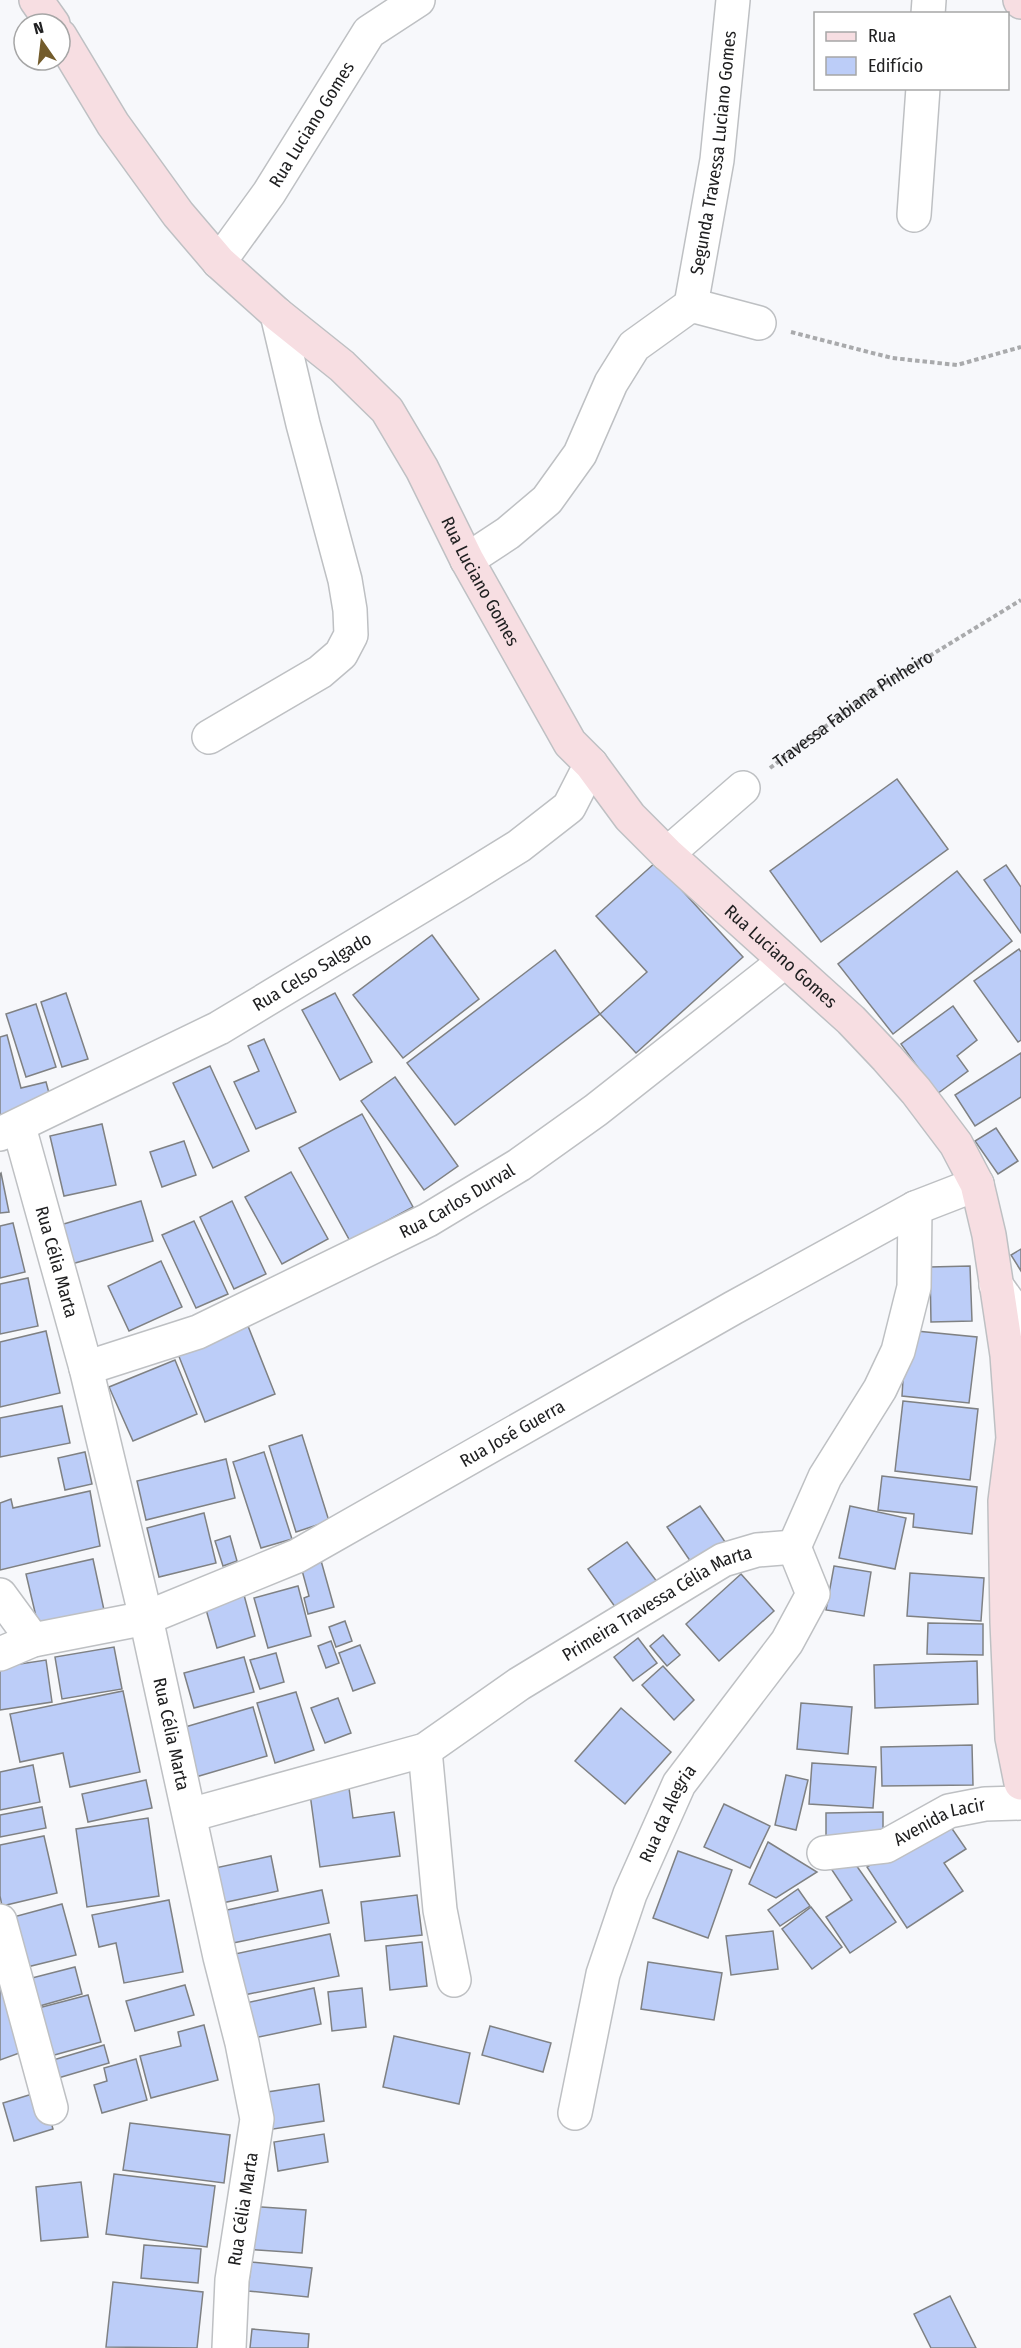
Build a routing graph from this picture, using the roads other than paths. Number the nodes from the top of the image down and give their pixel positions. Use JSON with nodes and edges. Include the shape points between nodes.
{"nodes":[{"id":1,"x":418,"y":0,"type":"edge"},
{"id":2,"x":732,"y":0,"type":"edge"},
{"id":3,"x":72,"y":56,"type":"edge"},
{"id":4,"x":923,"y":90,"type":"edge"},
{"id":5,"x":914,"y":215,"type":"dead end"},
{"id":6,"x":219,"y":262,"type":"junction"},
{"id":7,"x":691,"y":305,"type":"junction"},
{"id":8,"x":277,"y":314,"type":"junction"},
{"id":9,"x":759,"y":323,"type":"road end"},
{"id":10,"x":467,"y":560,"type":"junction"},
{"id":11,"x":209,"y":737,"type":"dead end"},
{"id":12,"x":591,"y":764,"type":"junction"},
{"id":13,"x":743,"y":788,"type":"road end"},
{"id":14,"x":666,"y":854,"type":"junction"},
{"id":15,"x":785,"y":961,"type":"junction"},
{"id":16,"x":9,"y":1130,"type":"edge"},
{"id":17,"x":977,"y":1184,"type":"junction"},
{"id":18,"x":915,"y":1208,"type":"junction"},
{"id":19,"x":996,"y":1285,"type":"junction"},
{"id":20,"x":1021,"y":1320,"type":"edge"},
{"id":21,"x":86,"y":1368,"type":"junction"},
{"id":22,"x":794,"y":1547,"type":"junction"},
{"id":23,"x":0,"y":1595,"type":"edge"},
{"id":24,"x":146,"y":1618,"type":"junction"},
{"id":25,"x":33,"y":1640,"type":"junction"},
{"id":26,"x":0,"y":1654,"type":"edge"},
{"id":27,"x":425,"y":1750,"type":"junction"},
{"id":28,"x":1021,"y":1783,"type":"edge"},
{"id":29,"x":1021,"y":1803,"type":"edge"},
{"id":30,"x":190,"y":1815,"type":"junction"},
{"id":31,"x":824,"y":1853,"type":"dead end"},
{"id":32,"x":0,"y":1921,"type":"edge"},
{"id":33,"x":454,"y":1980,"type":"dead end"},
{"id":34,"x":51,"y":2108,"type":"dead end"},
{"id":35,"x":575,"y":2113,"type":"dead end"},
{"id":36,"x":229,"y":2348,"type":"edge"}],
"edges":[{"from":1,"to":6,"type":"street","name":"Rua Luciano Gomes","via":[[369,32],[269,193]]},
{"from":2,"to":7,"type":"street","name":"Segunda Travessa Luciano Gomes","via":[[717,160]]},
{"from":3,"to":6,"type":"street","name":"Rua Luciano Gomes","via":[[113,124],[178,214]]},
{"from":4,"to":5,"type":"street"},
{"from":6,"to":8,"type":"street","name":"Rua Luciano Gomes"},
{"from":7,"to":9,"type":"street"},
{"from":7,"to":10,"type":"street","via":[[634,346],[611,383],[580,454],[547,500]]},
{"from":8,"to":10,"type":"street","name":"Rua Luciano Gomes","via":[[342,366],[387,410],[422,469]]},
{"from":8,"to":11,"type":"street","via":[[345,580],[351,635],[341,654],[320,672]]},
{"from":10,"to":12,"type":"street","name":"Rua Luciano Gomes","via":[[570,743]]},
{"from":12,"to":14,"type":"street","name":"Rua Luciano Gomes","via":[[630,817]]},
{"from":12,"to":16,"type":"street","name":"Rua Celso Salgado","via":[[569,807],[519,846],[219,1028]]},
{"from":13,"to":14,"type":"street"},
{"from":14,"to":15,"type":"street","name":"Rua Luciano Gomes"},
{"from":15,"to":17,"type":"street","name":"Rua Luciano Gomes","via":[[851,1020],[916,1091],[956,1144]]},
{"from":15,"to":21,"type":"street","name":"Rua Carlos Durval","via":[[576,1124],[519,1165],[428,1220],[198,1332]]},
{"from":16,"to":21,"type":"street","name":"Rua Célia Marta"},
{"from":17,"to":18,"type":"street","name":"Rua José Guerra"},
{"from":17,"to":19,"type":"street","name":"Rua Luciano Gomes"},
{"from":18,"to":22,"type":"street","via":[[914,1287],[898,1351],[825,1477]]},
{"from":18,"to":24,"type":"street","name":"Rua José Guerra","via":[[297,1556]]},
{"from":19,"to":20,"type":"street"},
{"from":19,"to":28,"type":"street","name":"Rua Luciano Gomes","via":[[1007,1355],[1013,1438],[1005,1501],[1007,1611],[1012,1738]]},
{"from":21,"to":24,"type":"street","name":"Rua Célia Marta"},
{"from":22,"to":27,"type":"street","name":"Primeira Travessa Célia Marta","via":[[757,1550],[723,1560],[519,1684]]},
{"from":22,"to":35,"type":"street","name":"Rua da Alegria","via":[[813,1594],[787,1642],[679,1784],[630,1894],[603,1974]]},
{"from":23,"to":25,"type":"street"},
{"from":24,"to":25,"type":"street","name":"Rua José Guerra"},
{"from":24,"to":30,"type":"street","name":"Rua Célia Marta"},
{"from":25,"to":26,"type":"street","name":"Rua José Guerra"},
{"from":27,"to":30,"type":"street","name":"Primeira Travessa Célia Marta"},
{"from":27,"to":33,"type":"street","via":[[440,1910]]},
{"from":29,"to":31,"type":"street","name":"Avenida Lacir","via":[[949,1811],[886,1846]]},
{"from":30,"to":36,"type":"street","name":"Rua Célia Marta","via":[[257,2119],[232,2280]]},
{"from":32,"to":34,"type":"street"}]}
